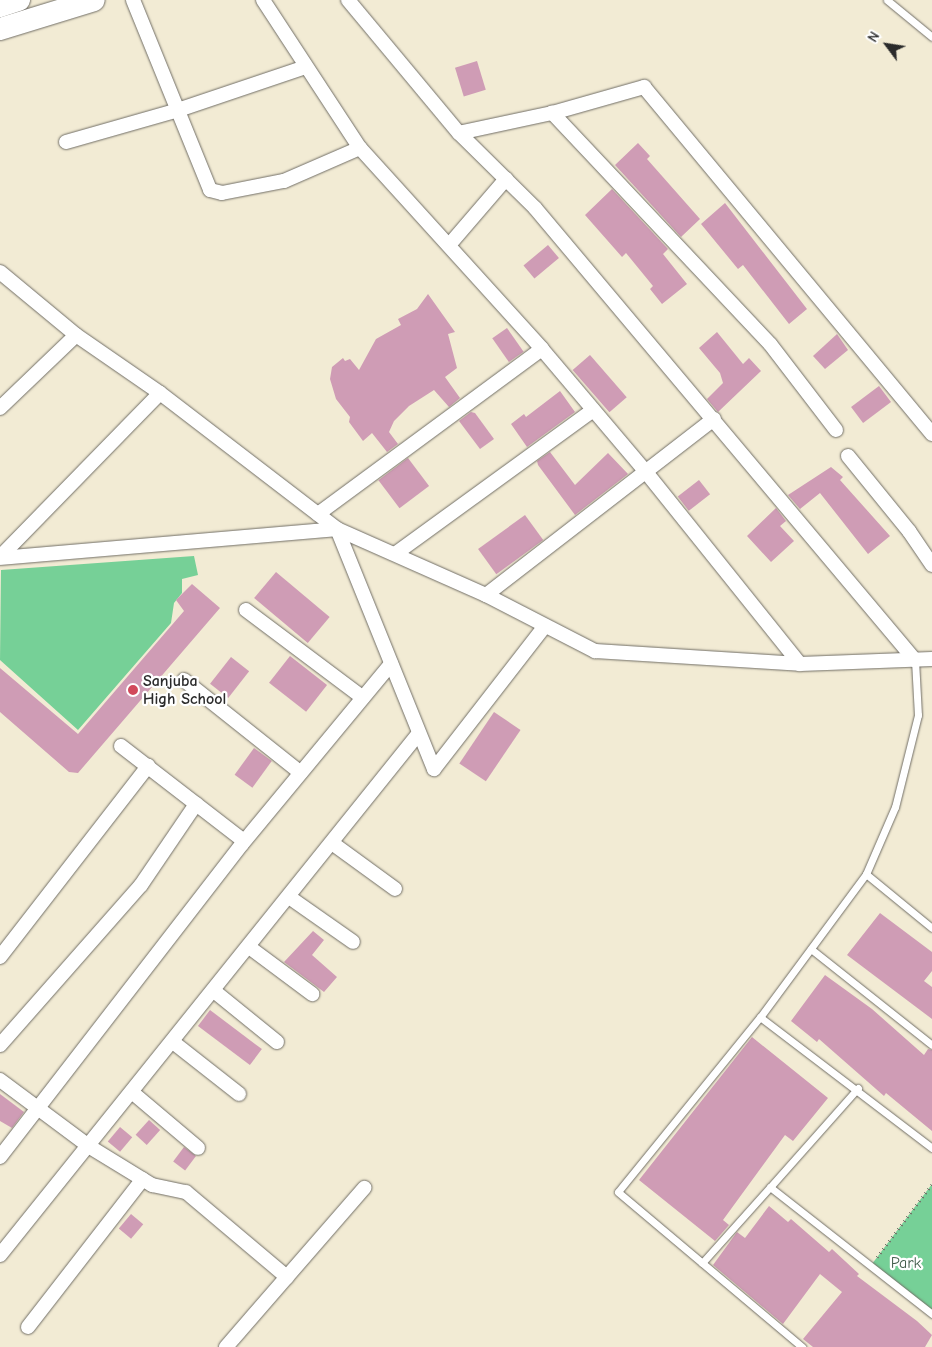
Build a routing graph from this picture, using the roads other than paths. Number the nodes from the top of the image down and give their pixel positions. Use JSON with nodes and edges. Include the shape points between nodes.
{"nodes":[{"id":1,"x":18,"y":0,"type":"edge"},
{"id":2,"x":94,"y":0,"type":"edge"},
{"id":3,"x":132,"y":0,"type":"edge"},
{"id":4,"x":263,"y":0,"type":"edge"},
{"id":5,"x":348,"y":0,"type":"edge"},
{"id":6,"x":887,"y":0,"type":"edge"},
{"id":7,"x":0,"y":6,"type":"edge"},
{"id":8,"x":0,"y":29,"type":"edge"},
{"id":9,"x":932,"y":37,"type":"edge"},
{"id":10,"x":306,"y":67,"type":"junction"},
{"id":11,"x":178,"y":110,"type":"junction"},
{"id":12,"x":552,"y":113,"type":"junction"},
{"id":13,"x":459,"y":133,"type":"junction"},
{"id":14,"x":66,"y":142,"type":"dead end"},
{"id":15,"x":360,"y":148,"type":"junction"},
{"id":16,"x":506,"y":179,"type":"junction"},
{"id":17,"x":450,"y":244,"type":"junction"},
{"id":18,"x":0,"y":272,"type":"edge"},
{"id":19,"x":76,"y":335,"type":"junction"},
{"id":20,"x":542,"y":349,"type":"junction"},
{"id":21,"x":160,"y":394,"type":"junction"},
{"id":22,"x":0,"y":408,"type":"edge"},
{"id":23,"x":593,"y":410,"type":"junction"},
{"id":24,"x":714,"y":420,"type":"junction"},
{"id":25,"x":836,"y":430,"type":"dead end"},
{"id":26,"x":932,"y":434,"type":"edge"},
{"id":27,"x":848,"y":456,"type":"dead end"},
{"id":28,"x":646,"y":472,"type":"junction"},
{"id":29,"x":318,"y":514,"type":"junction"},
{"id":30,"x":336,"y":529,"type":"junction"},
{"id":31,"x":395,"y":554,"type":"junction"},
{"id":32,"x":0,"y":557,"type":"edge"},
{"id":33,"x":932,"y":565,"type":"edge"},
{"id":34,"x":486,"y":595,"type":"junction"},
{"id":35,"x":246,"y":610,"type":"dead end"},
{"id":36,"x":546,"y":626,"type":"junction"},
{"id":37,"x":932,"y":659,"type":"edge"},
{"id":38,"x":915,"y":660,"type":"junction"},
{"id":39,"x":391,"y":664,"type":"junction"},
{"id":40,"x":800,"y":664,"type":"junction"},
{"id":41,"x":184,"y":680,"type":"dead end"},
{"id":42,"x":363,"y":698,"type":"junction"},
{"id":43,"x":419,"y":733,"type":"junction"},
{"id":44,"x":121,"y":746,"type":"dead end"},
{"id":45,"x":148,"y":766,"type":"junction"},
{"id":46,"x":301,"y":773,"type":"junction"},
{"id":47,"x":196,"y":804,"type":"junction"},
{"id":48,"x":244,"y":841,"type":"junction"},
{"id":49,"x":332,"y":843,"type":"junction"},
{"id":50,"x":866,"y":874,"type":"junction"},
{"id":51,"x":395,"y":889,"type":"dead end"},
{"id":52,"x":289,"y":897,"type":"junction"},
{"id":53,"x":932,"y":928,"type":"edge"},
{"id":54,"x":353,"y":942,"type":"dead end"},
{"id":55,"x":249,"y":947,"type":"junction"},
{"id":56,"x":810,"y":949,"type":"junction"},
{"id":57,"x":0,"y":957,"type":"edge"},
{"id":58,"x":214,"y":991,"type":"junction"},
{"id":59,"x":312,"y":994,"type":"dead end"},
{"id":60,"x":760,"y":1016,"type":"junction"},
{"id":61,"x":173,"y":1042,"type":"junction"},
{"id":62,"x":277,"y":1042,"type":"dead end"},
{"id":63,"x":0,"y":1045,"type":"edge"},
{"id":64,"x":932,"y":1045,"type":"edge"},
{"id":65,"x":0,"y":1080,"type":"edge"},
{"id":66,"x":858,"y":1088,"type":"junction"},
{"id":67,"x":133,"y":1092,"type":"junction"},
{"id":68,"x":239,"y":1094,"type":"dead end"},
{"id":69,"x":39,"y":1111,"type":"junction"},
{"id":70,"x":90,"y":1147,"type":"junction"},
{"id":71,"x":198,"y":1148,"type":"dead end"},
{"id":72,"x":932,"y":1148,"type":"edge"},
{"id":73,"x":0,"y":1157,"type":"edge"},
{"id":74,"x":143,"y":1179,"type":"junction"},
{"id":75,"x":770,"y":1187,"type":"junction"},
{"id":76,"x":364,"y":1188,"type":"dead end"},
{"id":77,"x":0,"y":1255,"type":"edge"},
{"id":78,"x":702,"y":1263,"type":"junction"},
{"id":79,"x":286,"y":1277,"type":"junction"},
{"id":80,"x":932,"y":1314,"type":"edge"},
{"id":81,"x":28,"y":1327,"type":"dead end"},
{"id":82,"x":226,"y":1347,"type":"edge"},
{"id":83,"x":802,"y":1347,"type":"edge"}],
"edges":[{"from":1,"to":7,"type":"highway"},
{"from":2,"to":8,"type":"highway"},
{"from":3,"to":11,"type":"street"},
{"from":4,"to":10,"type":"street"},
{"from":5,"to":13,"type":"street"},
{"from":6,"to":9,"type":"lane"},
{"from":10,"to":11,"type":"street"},
{"from":10,"to":15,"type":"street"},
{"from":11,"to":14,"type":"street"},
{"from":11,"to":15,"type":"street","via":[[210,190],[222,193],[284,181]]},
{"from":12,"to":13,"type":"street"},
{"from":12,"to":25,"type":"street","via":[[770,344]]},
{"from":12,"to":26,"type":"street","via":[[644,87]]},
{"from":13,"to":16,"type":"street"},
{"from":15,"to":17,"type":"street"},
{"from":16,"to":17,"type":"street"},
{"from":16,"to":24,"type":"street","via":[[535,208]]},
{"from":17,"to":20,"type":"street"},
{"from":18,"to":19,"type":"street"},
{"from":19,"to":21,"type":"street"},
{"from":19,"to":22,"type":"street"},
{"from":20,"to":23,"type":"street"},
{"from":20,"to":29,"type":"street"},
{"from":21,"to":29,"type":"street"},
{"from":21,"to":32,"type":"street"},
{"from":23,"to":28,"type":"street"},
{"from":23,"to":31,"type":"street"},
{"from":24,"to":28,"type":"street"},
{"from":24,"to":38,"type":"street"},
{"from":27,"to":33,"type":"street","via":[[909,531]]},
{"from":28,"to":34,"type":"street"},
{"from":28,"to":40,"type":"street"},
{"from":29,"to":30,"type":"street"},
{"from":30,"to":31,"type":"street"},
{"from":30,"to":32,"type":"street"},
{"from":30,"to":39,"type":"street"},
{"from":31,"to":34,"type":"street"},
{"from":34,"to":36,"type":"street"},
{"from":35,"to":42,"type":"street"},
{"from":36,"to":40,"type":"street","via":[[595,651]]},
{"from":36,"to":43,"type":"street","via":[[434,769]]},
{"from":37,"to":38,"type":"street"},
{"from":38,"to":40,"type":"street"},
{"from":38,"to":50,"type":"lane","via":[[918,715],[895,807]]},
{"from":39,"to":42,"type":"street"},
{"from":39,"to":43,"type":"street"},
{"from":41,"to":46,"type":"street"},
{"from":42,"to":46,"type":"street"},
{"from":43,"to":49,"type":"street"},
{"from":44,"to":45,"type":"street"},
{"from":45,"to":47,"type":"street"},
{"from":45,"to":57,"type":"street"},
{"from":46,"to":48,"type":"street"},
{"from":47,"to":48,"type":"street"},
{"from":47,"to":63,"type":"street","via":[[141,885]]},
{"from":48,"to":69,"type":"street"},
{"from":49,"to":51,"type":"street"},
{"from":49,"to":52,"type":"street"},
{"from":50,"to":53,"type":"lane"},
{"from":50,"to":56,"type":"lane"},
{"from":52,"to":54,"type":"street"},
{"from":52,"to":55,"type":"street"},
{"from":55,"to":58,"type":"street"},
{"from":55,"to":59,"type":"street"},
{"from":56,"to":60,"type":"lane"},
{"from":56,"to":64,"type":"lane"},
{"from":58,"to":61,"type":"street"},
{"from":58,"to":62,"type":"street"},
{"from":60,"to":66,"type":"lane"},
{"from":60,"to":78,"type":"lane","via":[[618,1192]]},
{"from":61,"to":67,"type":"street"},
{"from":61,"to":68,"type":"street"},
{"from":65,"to":69,"type":"street"},
{"from":66,"to":72,"type":"lane"},
{"from":66,"to":75,"type":"lane"},
{"from":67,"to":70,"type":"street"},
{"from":67,"to":71,"type":"street"},
{"from":69,"to":70,"type":"street"},
{"from":69,"to":73,"type":"street"},
{"from":70,"to":74,"type":"street"},
{"from":70,"to":77,"type":"street"},
{"from":74,"to":79,"type":"street","via":[[152,1185],[186,1192]]},
{"from":74,"to":81,"type":"street"},
{"from":75,"to":78,"type":"lane"},
{"from":75,"to":80,"type":"lane"},
{"from":76,"to":79,"type":"street"},
{"from":78,"to":83,"type":"lane"},
{"from":79,"to":82,"type":"street"}]}
